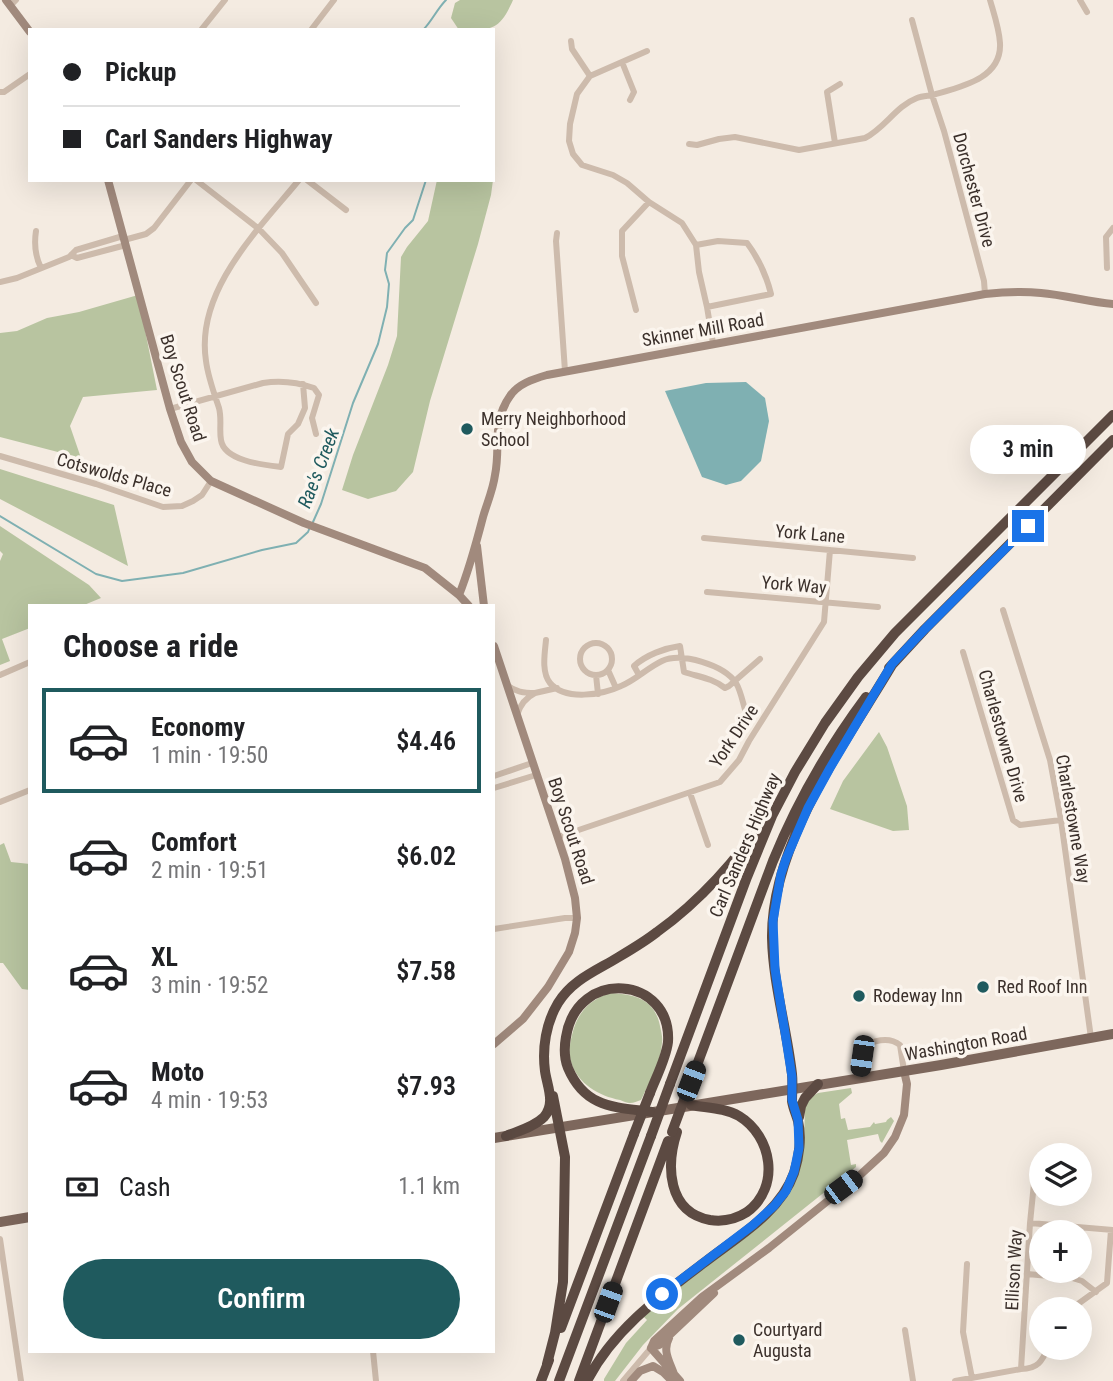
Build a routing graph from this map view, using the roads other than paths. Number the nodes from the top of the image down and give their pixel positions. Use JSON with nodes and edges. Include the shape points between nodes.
{"nodes":[{"id":1,"x":225,"y":0,"type":"edge"},
{"id":2,"x":334,"y":0,"type":"edge"},
{"id":3,"x":990,"y":0,"type":"edge"},
{"id":4,"x":1080,"y":0,"type":"edge"},
{"id":5,"x":11,"y":2,"type":"edge"},
{"id":6,"x":1087,"y":12,"type":"dead end"},
{"id":7,"x":912,"y":20,"type":"dead end"},
{"id":8,"x":203,"y":28,"type":"edge"},
{"id":9,"x":313,"y":28,"type":"edge"},
{"id":10,"x":28,"y":29,"type":"edge"},
{"id":11,"x":571,"y":41,"type":"dead end"},
{"id":12,"x":647,"y":51,"type":"dead end"},
{"id":13,"x":622,"y":62,"type":"junction"},
{"id":14,"x":28,"y":75,"type":"edge"},
{"id":15,"x":590,"y":76,"type":"junction"},
{"id":16,"x":841,"y":84,"type":"dead end"},
{"id":17,"x":0,"y":92,"type":"edge"},
{"id":18,"x":932,"y":95,"type":"junction"},
{"id":19,"x":630,"y":100,"type":"dead end"},
{"id":20,"x":835,"y":143,"type":"junction"},
{"id":21,"x":689,"y":144,"type":"dead end"},
{"id":22,"x":109,"y":182,"type":"edge"},
{"id":23,"x":191,"y":182,"type":"edge"},
{"id":24,"x":196,"y":182,"type":"edge"},
{"id":25,"x":297,"y":182,"type":"edge"},
{"id":26,"x":310,"y":182,"type":"edge"},
{"id":27,"x":649,"y":202,"type":"junction"},
{"id":28,"x":346,"y":210,"type":"dead end"},
{"id":29,"x":1113,"y":228,"type":"edge"},
{"id":30,"x":259,"y":229,"type":"junction"},
{"id":31,"x":36,"y":231,"type":"dead end"},
{"id":32,"x":556,"y":233,"type":"dead end"},
{"id":33,"x":124,"y":241,"type":"junction"},
{"id":34,"x":696,"y":245,"type":"junction"},
{"id":35,"x":41,"y":268,"type":"junction"},
{"id":36,"x":1107,"y":268,"type":"dead end"},
{"id":37,"x":0,"y":282,"type":"edge"},
{"id":38,"x":985,"y":293,"type":"junction"},
{"id":39,"x":316,"y":303,"type":"dead end"},
{"id":40,"x":1113,"y":304,"type":"edge"},
{"id":41,"x":707,"y":307,"type":"junction"},
{"id":42,"x":636,"y":310,"type":"dead end"},
{"id":43,"x":713,"y":343,"type":"junction"},
{"id":44,"x":565,"y":371,"type":"junction"},
{"id":45,"x":303,"y":384,"type":"junction"},
{"id":46,"x":215,"y":396,"type":"junction"},
{"id":47,"x":170,"y":409,"type":"junction"},
{"id":48,"x":1113,"y":415,"type":"edge"},
{"id":49,"x":316,"y":434,"type":"dead end"},
{"id":50,"x":1113,"y":440,"type":"edge"},
{"id":51,"x":0,"y":456,"type":"edge"},
{"id":52,"x":211,"y":481,"type":"junction"},
{"id":53,"x":704,"y":538,"type":"dead end"},
{"id":54,"x":477,"y":544,"type":"junction"},
{"id":55,"x":830,"y":550,"type":"junction"},
{"id":56,"x":913,"y":558,"type":"dead end"},
{"id":57,"x":707,"y":592,"type":"dead end"},
{"id":58,"x":459,"y":595,"type":"junction"},
{"id":59,"x":826,"y":602,"type":"junction"},
{"id":60,"x":466,"y":604,"type":"edge"},
{"id":61,"x":484,"y":604,"type":"edge"},
{"id":62,"x":878,"y":607,"type":"dead end"},
{"id":63,"x":1003,"y":610,"type":"dead end"},
{"id":64,"x":545,"y":640,"type":"dead end"},
{"id":65,"x":496,"y":650,"type":"edge"},
{"id":66,"x":963,"y":652,"type":"dead end"},
{"id":67,"x":681,"y":659,"type":"junction"},
{"id":68,"x":760,"y":659,"type":"dead end"},
{"id":69,"x":28,"y":663,"type":"edge"},
{"id":70,"x":892,"y":664,"type":"junction"},
{"id":71,"x":608,"y":670,"type":"junction"},
{"id":72,"x":0,"y":675,"type":"edge"},
{"id":73,"x":596,"y":675,"type":"junction"},
{"id":74,"x":639,"y":675,"type":"junction"},
{"id":75,"x":734,"y":681,"type":"junction"},
{"id":76,"x":506,"y":683,"type":"junction"},
{"id":77,"x":557,"y":688,"type":"junction"},
{"id":78,"x":616,"y":688,"type":"junction"},
{"id":79,"x":535,"y":693,"type":"junction"},
{"id":80,"x":598,"y":694,"type":"junction"},
{"id":81,"x":746,"y":713,"type":"dead end"},
{"id":82,"x":516,"y":717,"type":"junction"},
{"id":83,"x":532,"y":764,"type":"junction"},
{"id":84,"x":795,"y":772,"type":"junction"},
{"id":85,"x":536,"y":775,"type":"junction"},
{"id":86,"x":495,"y":776,"type":"edge"},
{"id":87,"x":495,"y":788,"type":"edge"},
{"id":88,"x":28,"y":791,"type":"edge"},
{"id":89,"x":690,"y":793,"type":"junction"},
{"id":90,"x":0,"y":803,"type":"edge"},
{"id":91,"x":1061,"y":820,"type":"junction"},
{"id":92,"x":558,"y":837,"type":"junction"},
{"id":93,"x":708,"y":845,"type":"dead end"},
{"id":94,"x":578,"y":918,"type":"junction"},
{"id":95,"x":495,"y":929,"type":"edge"},
{"id":96,"x":1113,"y":1034,"type":"edge"},
{"id":97,"x":1091,"y":1038,"type":"junction"},
{"id":98,"x":495,"y":1043,"type":"edge"},
{"id":99,"x":545,"y":1045,"type":"junction"},
{"id":100,"x":904,"y":1071,"type":"junction"},
{"id":101,"x":859,"y":1078,"type":"junction"},
{"id":102,"x":818,"y":1084,"type":"junction"},
{"id":103,"x":792,"y":1088,"type":"junction"},
{"id":104,"x":691,"y":1105,"type":"junction"},
{"id":105,"x":652,"y":1112,"type":"junction"},
{"id":106,"x":798,"y":1120,"type":"junction"},
{"id":107,"x":560,"y":1127,"type":"junction"},
{"id":108,"x":674,"y":1132,"type":"junction"},
{"id":109,"x":506,"y":1136,"type":"junction"},
{"id":110,"x":495,"y":1138,"type":"edge"},
{"id":111,"x":28,"y":1217,"type":"edge"},
{"id":112,"x":0,"y":1222,"type":"edge"},
{"id":113,"x":1092,"y":1228,"type":"edge"},
{"id":114,"x":1112,"y":1230,"type":"edge"},
{"id":115,"x":0,"y":1239,"type":"edge"},
{"id":116,"x":1029,"y":1240,"type":"edge"},
{"id":117,"x":967,"y":1264,"type":"dead end"},
{"id":118,"x":1027,"y":1274,"type":"junction"},
{"id":119,"x":727,"y":1280,"type":"junction"},
{"id":120,"x":1096,"y":1292,"type":"junction"},
{"id":121,"x":1089,"y":1297,"type":"edge"},
{"id":122,"x":905,"y":1330,"type":"dead end"},
{"id":123,"x":673,"y":1332,"type":"junction"},
{"id":124,"x":651,"y":1348,"type":"junction"},
{"id":125,"x":373,"y":1353,"type":"edge"},
{"id":126,"x":1043,"y":1360,"type":"edge"},
{"id":127,"x":547,"y":1364,"type":"junction"},
{"id":128,"x":1021,"y":1369,"type":"junction"},
{"id":129,"x":1006,"y":1372,"type":"junction"},
{"id":130,"x":972,"y":1378,"type":"junction"},
{"id":131,"x":675,"y":1379,"type":"edge"},
{"id":132,"x":21,"y":1381,"type":"edge"},
{"id":133,"x":376,"y":1381,"type":"edge"},
{"id":134,"x":541,"y":1381,"type":"edge"},
{"id":135,"x":559,"y":1381,"type":"edge"},
{"id":136,"x":579,"y":1381,"type":"edge"},
{"id":137,"x":586,"y":1381,"type":"edge"},
{"id":138,"x":623,"y":1381,"type":"edge"},
{"id":139,"x":631,"y":1381,"type":"edge"},
{"id":140,"x":913,"y":1381,"type":"edge"},
{"id":141,"x":956,"y":1381,"type":"edge"},
{"id":142,"x":1007,"y":1381,"type":"edge"}],
"edges":[{"from":1,"to":8,"type":"street"},
{"from":2,"to":9,"type":"street"},
{"from":3,"to":18,"type":"street","via":[[1000,46],[992,68],[974,83]]},
{"from":4,"to":6,"type":"street"},
{"from":5,"to":10,"type":"street"},
{"from":7,"to":18,"type":"street","name":"Dorchester Drive"},
{"from":11,"to":15,"type":"street"},
{"from":12,"to":13,"type":"street"},
{"from":13,"to":15,"type":"street"},
{"from":13,"to":19,"type":"street","via":[[634,92]]},
{"from":14,"to":17,"type":"street"},
{"from":15,"to":27,"type":"street","via":[[577,94],[569,124],[573,154],[582,165],[627,183]]},
{"from":16,"to":20,"type":"street","via":[[827,92]]},
{"from":18,"to":20,"type":"street","via":[[917,98],[865,138]]},
{"from":18,"to":38,"type":"street","name":"Dorchester Drive"},
{"from":20,"to":21,"type":"street","via":[[799,150],[735,137]]},
{"from":22,"to":33,"type":"street","name":"Boy Scout Road"},
{"from":23,"to":33,"type":"street","via":[[154,228]]},
{"from":24,"to":30,"type":"street"},
{"from":25,"to":30,"type":"street"},
{"from":26,"to":28,"type":"street"},
{"from":27,"to":34,"type":"street","via":[[682,223]]},
{"from":27,"to":42,"type":"street","via":[[622,231],[622,256]]},
{"from":29,"to":36,"type":"street","via":[[1106,237]]},
{"from":30,"to":39,"type":"street","via":[[282,253]]},
{"from":30,"to":46,"type":"street","via":[[213,299],[207,318],[206,362]]},
{"from":31,"to":35,"type":"street","via":[[34,243]]},
{"from":32,"to":44,"type":"street"},
{"from":33,"to":35,"type":"street"},
{"from":33,"to":47,"type":"street","name":"Boy Scout Road"},
{"from":34,"to":41,"type":"street"},
{"from":34,"to":41,"type":"street","via":[[747,243],[771,294]]},
{"from":35,"to":37,"type":"street"},
{"from":38,"to":40,"type":"street","name":"Skinner Mill Road","via":[[1042,293]]},
{"from":38,"to":43,"type":"street","name":"Skinner Mill Road"},
{"from":41,"to":43,"type":"street"},
{"from":43,"to":44,"type":"street","name":"Skinner Mill Road"},
{"from":44,"to":54,"type":"street","name":"Skinner Mill Road","via":[[522,385],[504,408],[498,422],[496,471]]},
{"from":45,"to":46,"type":"street","via":[[276,381]]},
{"from":45,"to":46,"type":"street","via":[[305,408],[288,434],[281,467],[234,457],[225,450]]},
{"from":45,"to":49,"type":"street","via":[[318,395],[312,418]]},
{"from":46,"to":47,"type":"street"},
{"from":47,"to":52,"type":"street","name":"Boy Scout Road","via":[[185,450]]},
{"from":48,"to":84,"type":"highway","name":"Carl Sanders Highway","via":[[876,655],[836,706]]},
{"from":50,"to":70,"type":"highway","name":"Carl Sanders Highway"},
{"from":51,"to":52,"type":"street","name":"Cotswolds Place","via":[[163,507],[182,506],[202,495]]},
{"from":52,"to":58,"type":"street","name":"Boy Scout Road","via":[[304,523],[425,568]]},
{"from":53,"to":55,"type":"street","name":"York Lane"},
{"from":54,"to":58,"type":"street","name":"Skinner Mill Road"},
{"from":54,"to":61,"type":"street"},
{"from":55,"to":56,"type":"street","name":"York Lane"},
{"from":55,"to":59,"type":"street","name":"York Drive"},
{"from":57,"to":59,"type":"street","name":"York Way"},
{"from":58,"to":60,"type":"street","name":"Boy Scout Road"},
{"from":59,"to":62,"type":"street","name":"York Way"},
{"from":59,"to":89,"type":"street","name":"York Drive","via":[[824,622],[739,760],[720,782]]},
{"from":63,"to":91,"type":"street","name":"Charlestowne Way","via":[[1050,760]]},
{"from":64,"to":77,"type":"street","via":[[548,679]]},
{"from":65,"to":76,"type":"street","name":"Boy Scout Road"},
{"from":66,"to":91,"type":"street","name":"Charlestowne Drive","via":[[1013,820],[1020,825]]},
{"from":67,"to":74,"type":"street","via":[[665,659]]},
{"from":67,"to":74,"type":"street","via":[[680,646],[668,648],[634,666]]},
{"from":67,"to":75,"type":"street","via":[[709,664]]},
{"from":67,"to":75,"type":"street","via":[[684,673],[701,675],[725,688]]},
{"from":68,"to":75,"type":"street"},
{"from":69,"to":72,"type":"street"},
{"from":70,"to":103,"type":"highway","via":[[818,789],[778,887],[773,954]]},
{"from":70,"to":108,"type":"highway","name":"Carl Sanders Highway","bridge":true,"via":[[849,719],[796,808]]},
{"from":71,"to":73,"type":"street"},
{"from":71,"to":73,"type":"street","via":[[611,652],[605,645],[592,643],[584,648],[580,660],[584,669]]},
{"from":71,"to":78,"type":"street"},
{"from":73,"to":80,"type":"street"},
{"from":74,"to":78,"type":"street"},
{"from":75,"to":81,"type":"street"},
{"from":76,"to":79,"type":"street","via":[[519,692]]},
{"from":76,"to":82,"type":"street","name":"Boy Scout Road"},
{"from":77,"to":79,"type":"street"},
{"from":77,"to":80,"type":"street","via":[[570,694]]},
{"from":78,"to":80,"type":"street"},
{"from":79,"to":82,"type":"street","via":[[520,706]]},
{"from":82,"to":83,"type":"street","name":"Boy Scout Road"},
{"from":83,"to":85,"type":"street","name":"Boy Scout Road"},
{"from":83,"to":86,"type":"street"},
{"from":84,"to":99,"type":"highway","via":[[738,855],[686,909],[569,989],[553,1013]]},
{"from":84,"to":135,"type":"highway","name":"Carl Sanders Highway","bridge":true,"via":[[761,842]]},
{"from":85,"to":87,"type":"street"},
{"from":85,"to":92,"type":"street","name":"Boy Scout Road"},
{"from":88,"to":90,"type":"street"},
{"from":89,"to":92,"type":"street","name":"York Drive"},
{"from":89,"to":93,"type":"street"},
{"from":91,"to":97,"type":"street","name":"Charlestowne Way"},
{"from":92,"to":94,"type":"street","name":"Boy Scout Road"},
{"from":94,"to":95,"type":"street"},
{"from":94,"to":98,"type":"street","name":"Boy Scout Road","via":[[569,952],[548,987],[523,1019]]},
{"from":96,"to":97,"type":"main road","name":"Washington Road"},
{"from":97,"to":100,"type":"main road","name":"Washington Road"},
{"from":99,"to":107,"type":"highway"},
{"from":99,"to":109,"type":"highway","via":[[548,1109],[537,1122]]},
{"from":100,"to":101,"type":"main road","name":"Washington Road"},
{"from":100,"to":101,"type":"street","via":[[900,1045],[884,1040],[861,1049]]},
{"from":100,"to":119,"type":"street","via":[[904,1115],[884,1153]]},
{"from":101,"to":102,"type":"main road","name":"Washington Road"},
{"from":102,"to":103,"type":"main road","name":"Washington Road"},
{"from":102,"to":106,"type":"highway","via":[[805,1098]]},
{"from":103,"to":104,"type":"main road","name":"Washington Road"},
{"from":103,"to":106,"type":"highway"},
{"from":104,"to":105,"type":"main road","name":"Washington Road"},
{"from":104,"to":108,"type":"highway","via":[[736,1114],[762,1140],[768,1174],[752,1208],[733,1219],[716,1220],[693,1213],[682,1203],[671,1172]]},
{"from":105,"to":107,"type":"main road","name":"Washington Road"},
{"from":105,"to":127,"type":"highway","bridge":true,"via":[[616,1108],[600,1103],[580,1088],[570,1072],[564,1047],[567,1030],[574,1012],[592,995],[627,989],[646,996],[660,1012],[667,1046],[650,1093],[634,1135]]},
{"from":106,"to":137,"type":"highway","via":[[794,1172],[774,1206],[639,1314]]},
{"from":107,"to":109,"type":"main road","name":"Washington Road"},
{"from":107,"to":127,"type":"highway","via":[[565,1157],[563,1282]]},
{"from":108,"to":136,"type":"highway","name":"Carl Sanders Highway"},
{"from":109,"to":110,"type":"main road","name":"Washington Road"},
{"from":111,"to":112,"type":"main road"},
{"from":113,"to":114,"type":"street"},
{"from":114,"to":120,"type":"street","via":[[1107,1283]]},
{"from":115,"to":132,"type":"street"},
{"from":116,"to":118,"type":"street","name":"Ellison Way"},
{"from":117,"to":130,"type":"street","via":[[963,1332]]},
{"from":118,"to":120,"type":"street","via":[[1072,1278]]},
{"from":118,"to":128,"type":"street","name":"Ellison Way"},
{"from":119,"to":123,"type":"street"},
{"from":119,"to":124,"type":"street","via":[[702,1297]]},
{"from":120,"to":121,"type":"street"},
{"from":122,"to":140,"type":"street"},
{"from":123,"to":124,"type":"street"},
{"from":123,"to":131,"type":"street","via":[[666,1343],[666,1356]]},
{"from":124,"to":131,"type":"street"},
{"from":124,"to":138,"type":"street"},
{"from":125,"to":133,"type":"street"},
{"from":126,"to":128,"type":"street"},
{"from":127,"to":134,"type":"highway"},
{"from":128,"to":129,"type":"street"},
{"from":129,"to":130,"type":"street"},
{"from":129,"to":142,"type":"street"},
{"from":130,"to":141,"type":"street"},
{"from":131,"to":139,"type":"street","via":[[653,1366]]}]}
